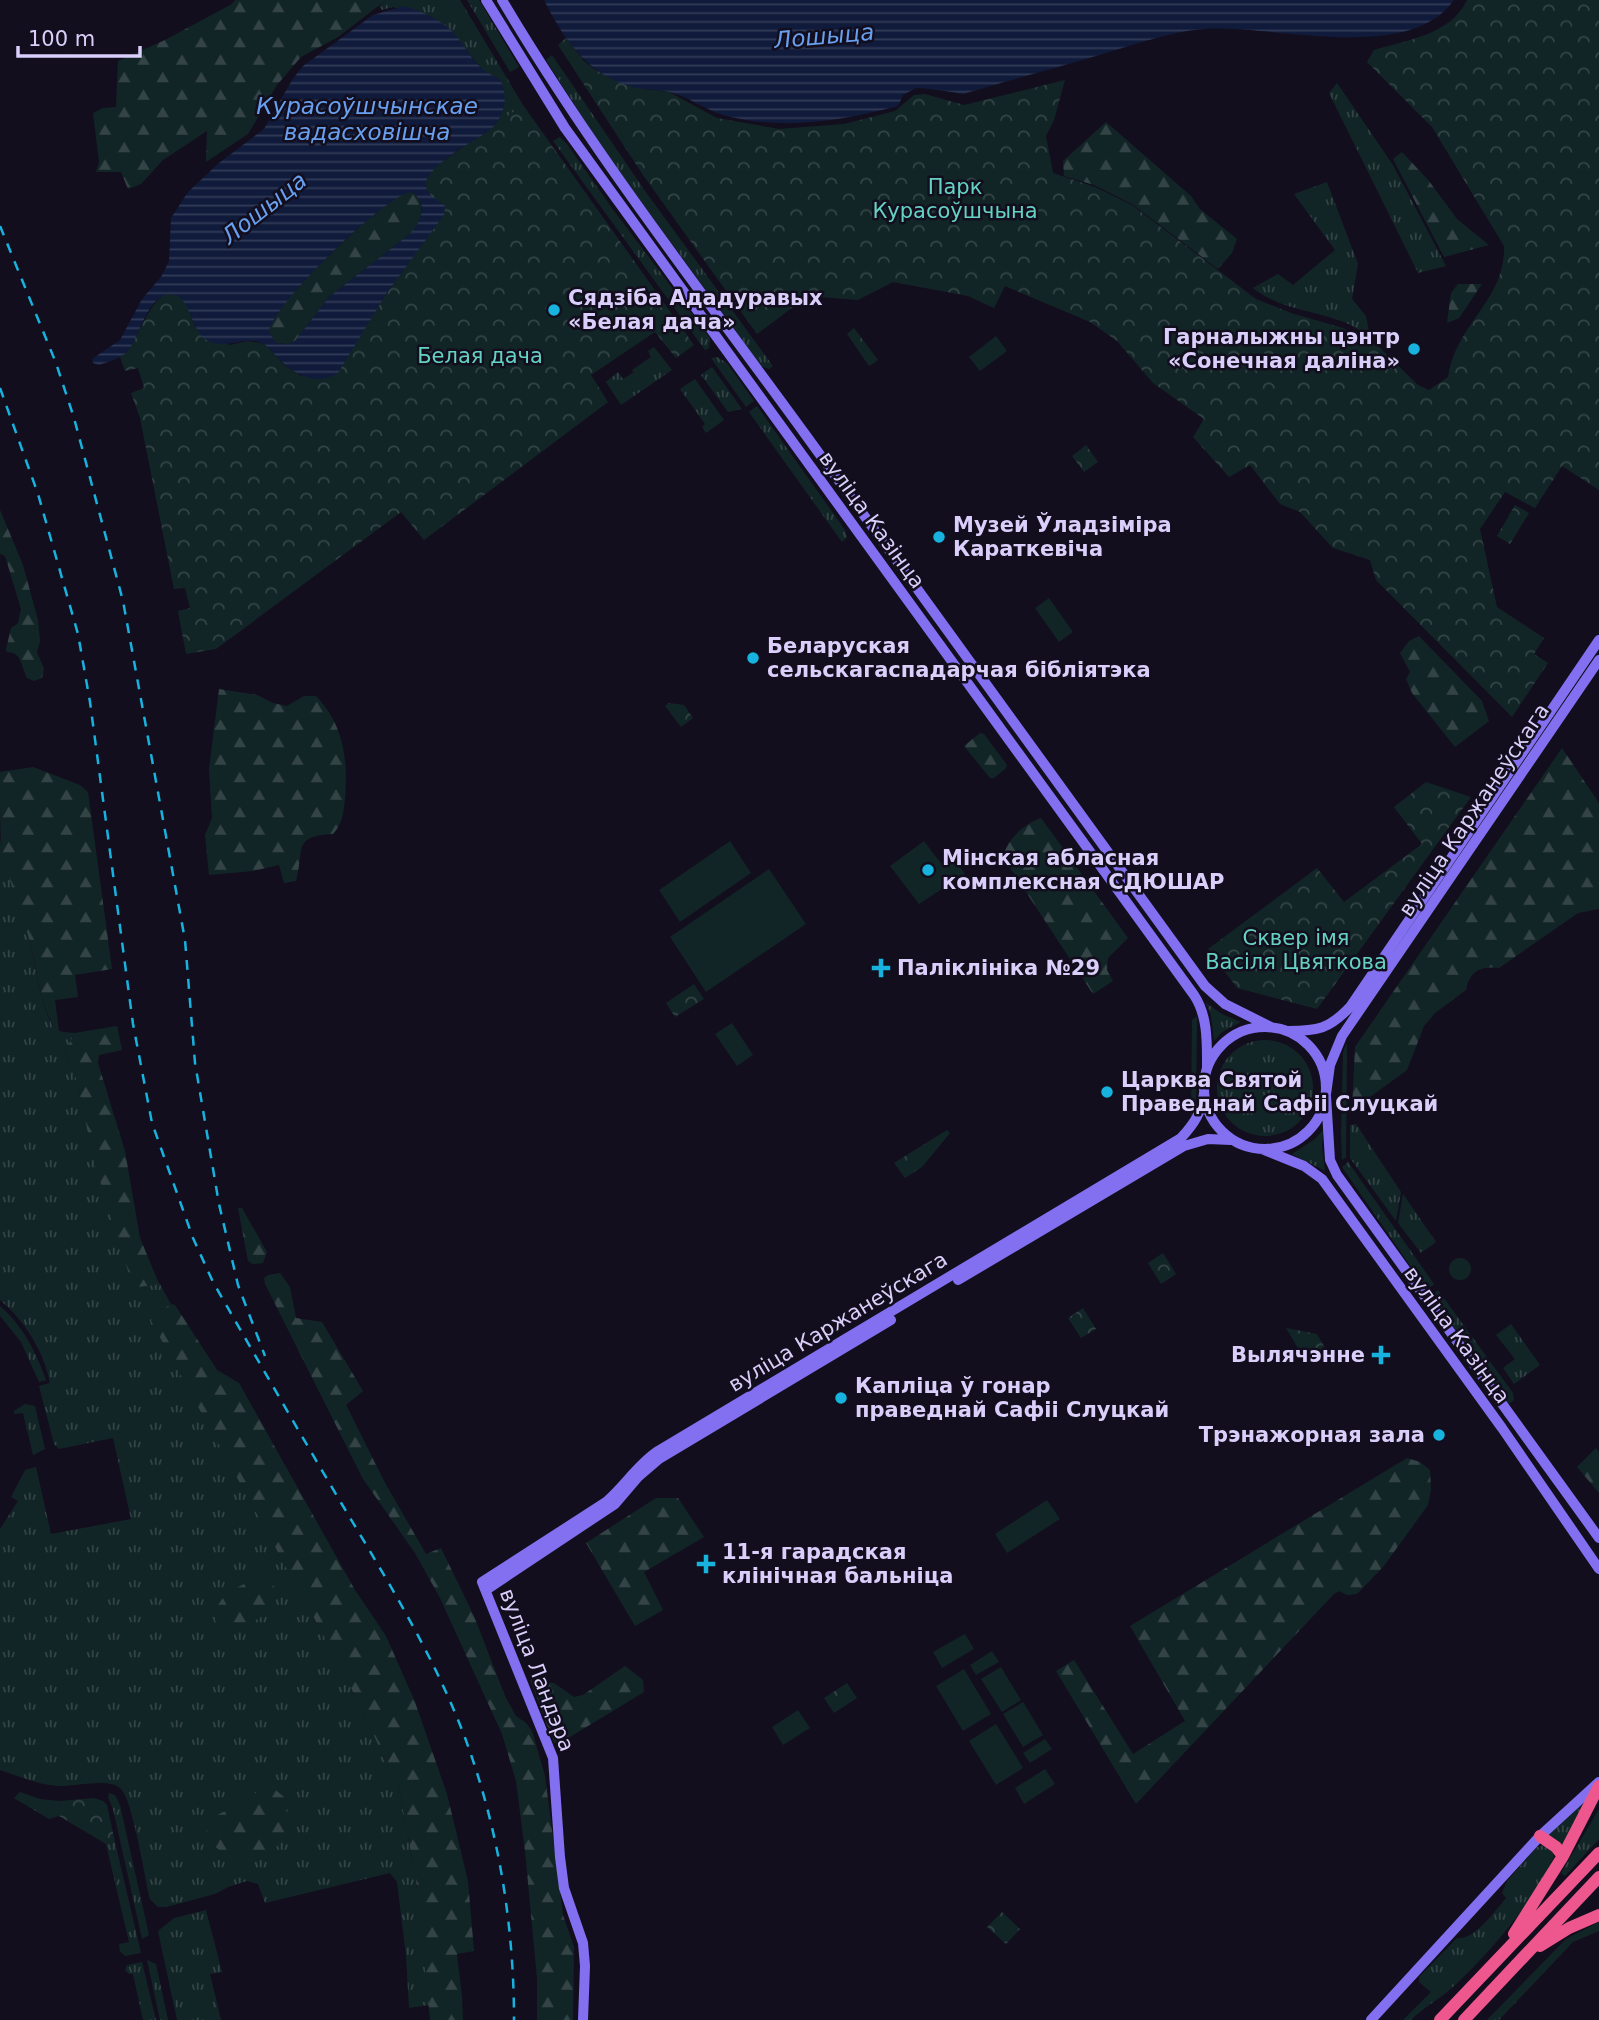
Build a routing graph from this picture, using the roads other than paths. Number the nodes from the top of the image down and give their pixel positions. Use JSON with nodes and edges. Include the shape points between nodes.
{"nodes":[{"id":1,"x":486,"y":0,"type":"edge"},
{"id":2,"x":502,"y":0,"type":"edge"},
{"id":3,"x":636,"y":205,"type":"junction"},
{"id":4,"x":625,"y":212,"type":"junction"},
{"id":5,"x":763,"y":377,"type":"junction"},
{"id":6,"x":751,"y":386,"type":"junction"},
{"id":7,"x":872,"y":526,"type":"junction"},
{"id":8,"x":859,"y":534,"type":"junction"},
{"id":9,"x":1599,"y":640,"type":"edge"},
{"id":10,"x":1599,"y":660,"type":"edge"},
{"id":11,"x":1271,"y":1027,"type":"junction"},
{"id":12,"x":1288,"y":1031,"type":"junction"},
{"id":13,"x":1207,"y":1067,"type":"junction"},
{"id":14,"x":1204,"y":1093,"type":"junction"},
{"id":15,"x":1326,"y":1095,"type":"junction"},
{"id":16,"x":1231,"y":1140,"type":"junction"},
{"id":17,"x":1262,"y":1149,"type":"junction"},
{"id":18,"x":1599,"y":1538,"type":"edge"},
{"id":19,"x":1599,"y":1569,"type":"edge"},
{"id":20,"x":484,"y":1586,"type":"junction"},
{"id":21,"x":1599,"y":1784,"type":"edge"},
{"id":22,"x":1541,"y":1836,"type":"junction"},
{"id":23,"x":1599,"y":1853,"type":"edge"},
{"id":24,"x":1563,"y":1856,"type":"junction"},
{"id":25,"x":1599,"y":1877,"type":"edge"},
{"id":26,"x":1599,"y":1915,"type":"edge"},
{"id":27,"x":1502,"y":1953,"type":"junction"},
{"id":28,"x":1516,"y":1965,"type":"junction"},
{"id":29,"x":583,"y":2020,"type":"edge"},
{"id":30,"x":1371,"y":2020,"type":"edge"},
{"id":31,"x":1440,"y":2020,"type":"edge"},
{"id":32,"x":1464,"y":2020,"type":"edge"}],
"edges":[{"from":1,"to":4,"type":"main road","name":"вуліца Казінца","via":[[565,128]]},
{"from":2,"to":3,"type":"main road","name":"вуліца Казінца"},
{"from":3,"to":4,"type":"main road","via":[[629,205]]},
{"from":3,"to":5,"type":"main road","name":"вуліца Казінца"},
{"from":4,"to":6,"type":"main road","name":"вуліца Казінца"},
{"from":5,"to":6,"type":"main road"},
{"from":5,"to":7,"type":"main road","name":"вуліца Казінца"},
{"from":6,"to":8,"type":"main road","name":"вуліца Казінца"},
{"from":7,"to":8,"type":"main road"},
{"from":7,"to":11,"type":"main road","name":"вуліца Казінца","via":[[1205,986],[1225,1004]]},
{"from":8,"to":13,"type":"main road","name":"вуліца Казінца","via":[[1199,1002]]},
{"from":9,"to":12,"type":"main road","name":"вуліца Каржанеўскага","via":[[1350,1007],[1326,1027]]},
{"from":10,"to":15,"type":"main road","name":"вуліца Каржанеўскага","via":[[1342,1036],[1330,1065]]},
{"from":11,"to":12,"type":"main road"},
{"from":11,"to":13,"type":"main road","via":[[1232,1036]]},
{"from":12,"to":15,"type":"main road","via":[[1305,1041],[1318,1057]]},
{"from":13,"to":14,"type":"main road"},
{"from":14,"to":16,"type":"main road","via":[[1214,1122]]},
{"from":14,"to":20,"type":"main road","name":"вуліца Каржанеўскага","via":[[1200,1112],[1181,1138],[658,1451],[606,1502]]},
{"from":15,"to":17,"type":"main road","via":[[1319,1116],[1303,1136],[1287,1145]]},
{"from":15,"to":18,"type":"main road","name":"вуліца Казінца","via":[[1330,1160],[1336,1175]]},
{"from":16,"to":17,"type":"main road"},
{"from":16,"to":20,"type":"main road","name":"вуліца Каржанеўскага","via":[[1208,1139],[1184,1146],[659,1459],[615,1504]]},
{"from":17,"to":19,"type":"main road","name":"вуліца Казінца","via":[[1304,1166],[1322,1179]]},
{"from":20,"to":29,"type":"main road","name":"вуліца Ландэра","via":[[553,1758],[564,1888],[583,1943]]},
{"from":21,"to":22,"type":"main road"},
{"from":21,"to":24,"type":"highway"},
{"from":22,"to":24,"type":"highway"},
{"from":22,"to":30,"type":"main road"},
{"from":23,"to":27,"type":"highway"},
{"from":24,"to":27,"type":"highway"},
{"from":25,"to":28,"type":"highway"},
{"from":26,"to":28,"type":"highway","via":[[1559,1934]]},
{"from":27,"to":31,"type":"highway"},
{"from":28,"to":32,"type":"highway"}]}
